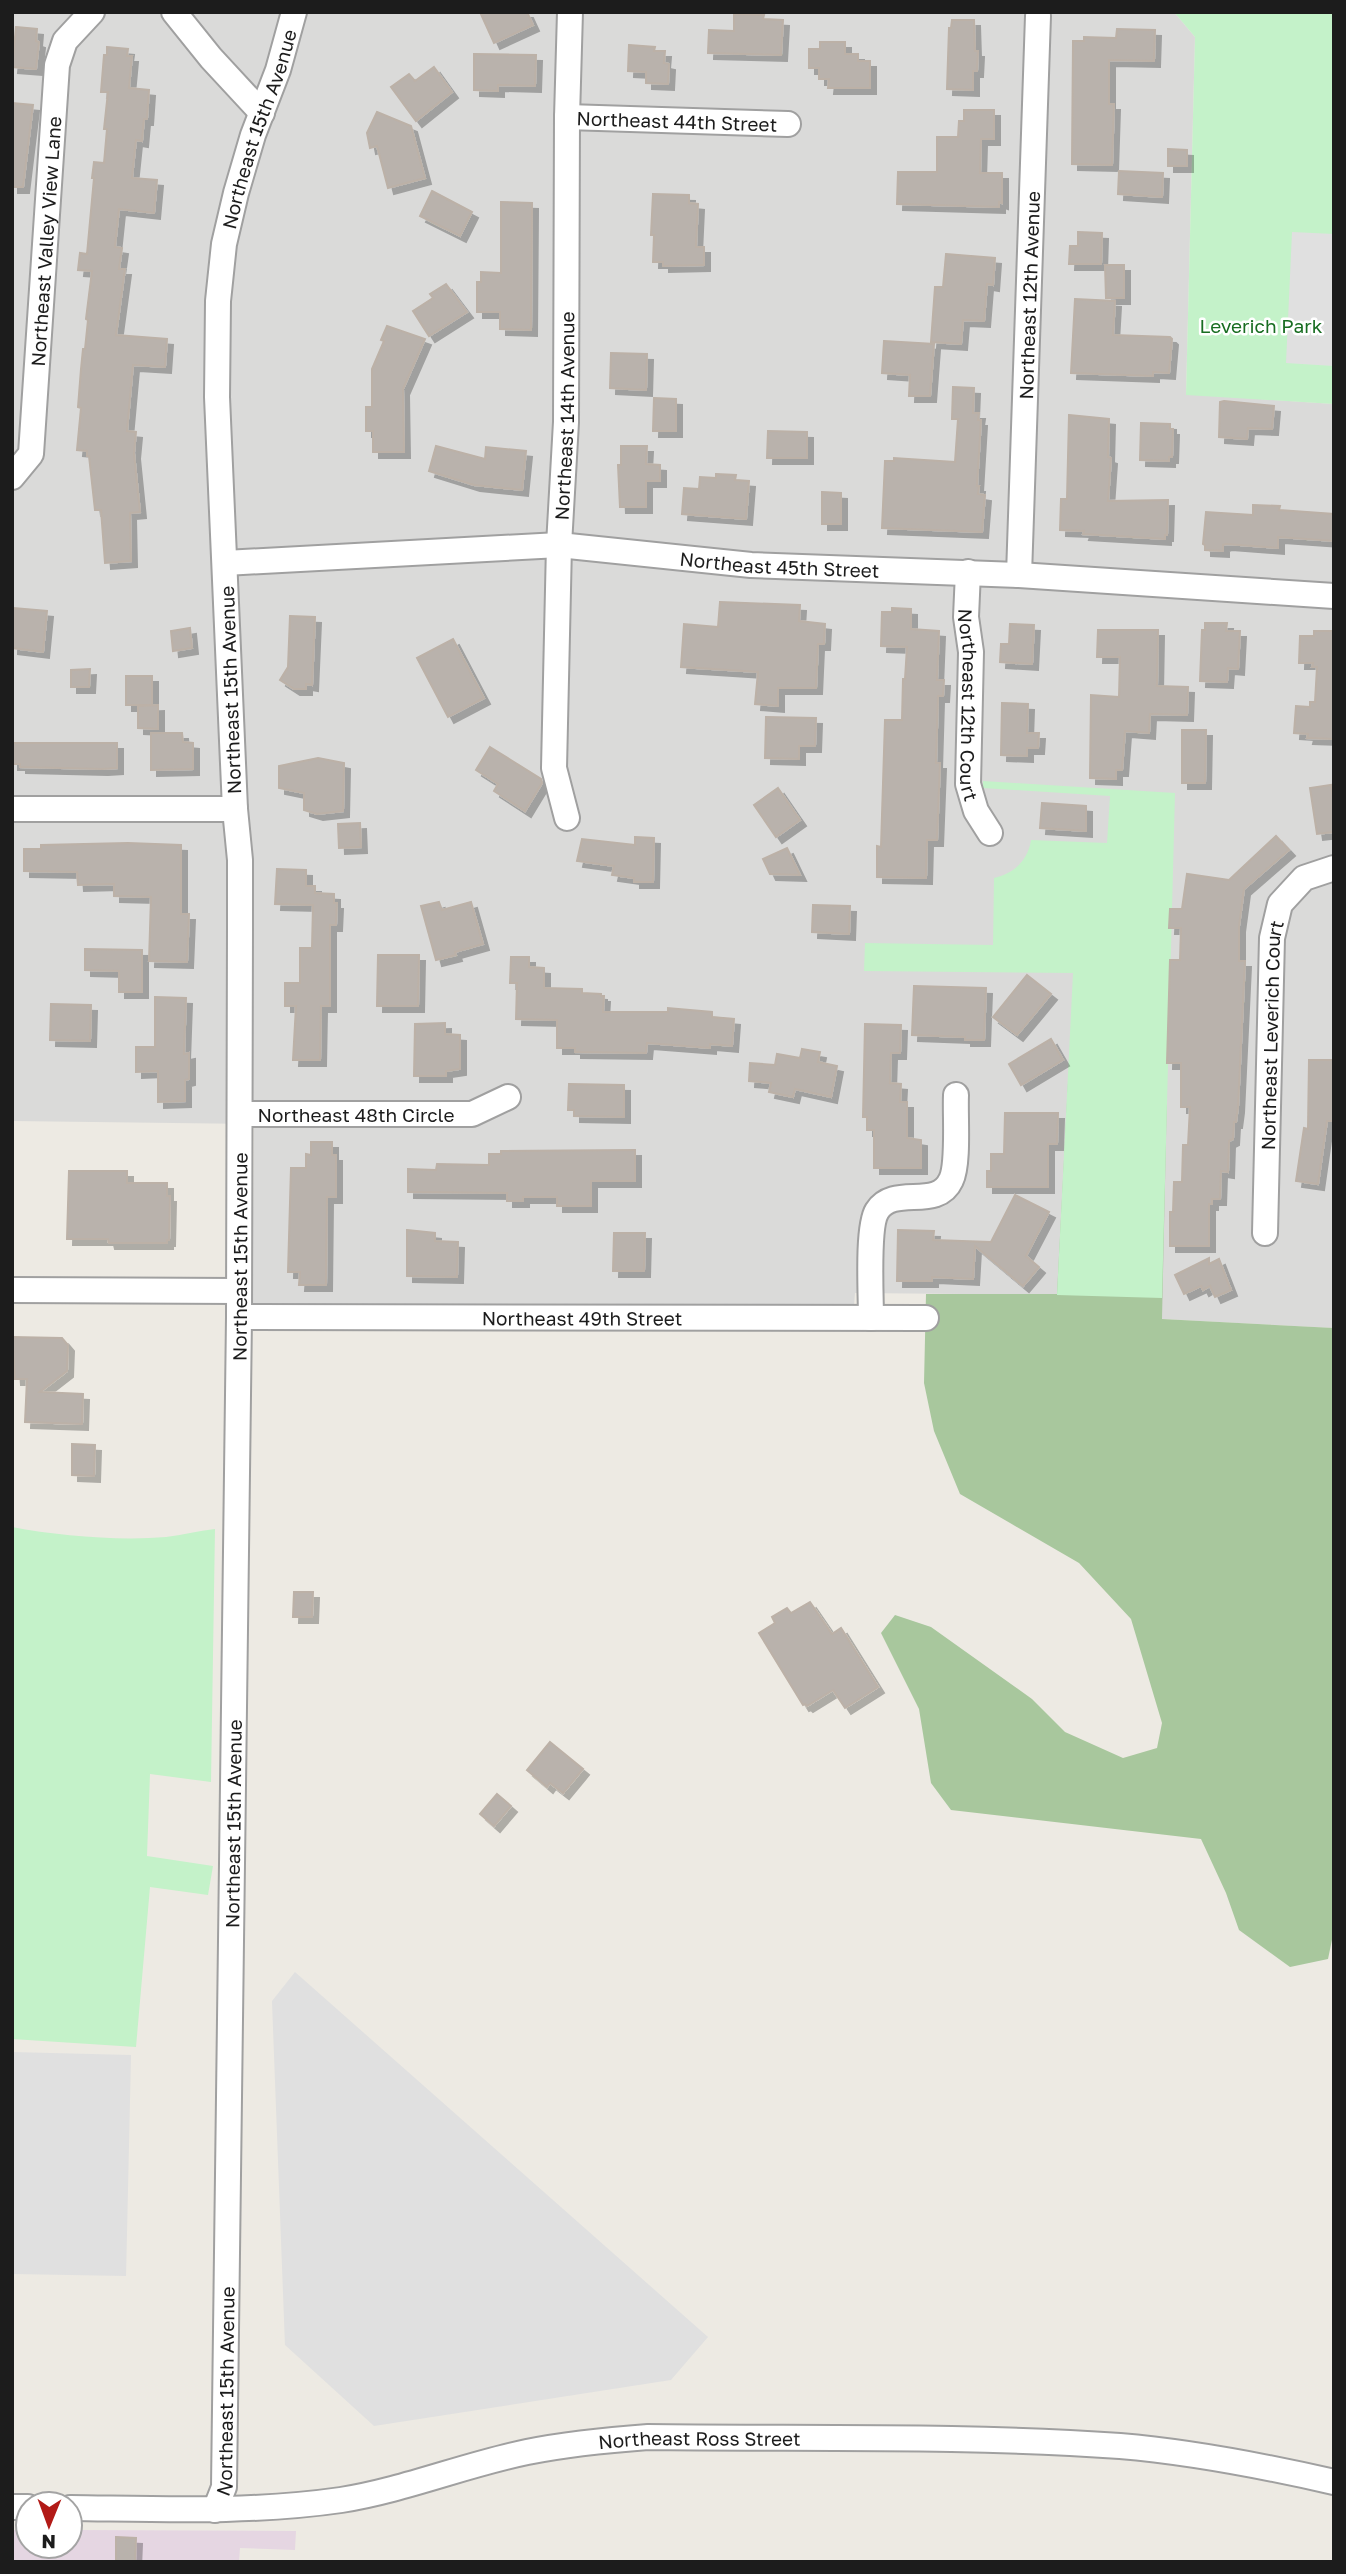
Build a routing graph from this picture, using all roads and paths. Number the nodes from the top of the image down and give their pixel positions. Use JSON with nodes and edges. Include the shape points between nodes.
{"nodes":[{"id":1,"x":92,"y":12,"type":"edge"},
{"id":2,"x":174,"y":12,"type":"edge"},
{"id":3,"x":294,"y":12,"type":"edge"},
{"id":4,"x":570,"y":12,"type":"edge"},
{"id":5,"x":1038,"y":16,"type":"dead end"},
{"id":6,"x":262,"y":113,"type":"junction"},
{"id":7,"x":567,"y":117,"type":"junction"},
{"id":8,"x":788,"y":124,"type":"dead end"},
{"id":9,"x":12,"y":477,"type":"edge"},
{"id":10,"x":559,"y":545,"type":"junction"},
{"id":11,"x":225,"y":563,"type":"junction"},
{"id":12,"x":968,"y":572,"type":"junction"},
{"id":13,"x":1019,"y":575,"type":"junction"},
{"id":14,"x":1334,"y":596,"type":"edge"},
{"id":15,"x":235,"y":808,"type":"junction"},
{"id":16,"x":12,"y":809,"type":"edge"},
{"id":17,"x":567,"y":818,"type":"dead end"},
{"id":18,"x":990,"y":833,"type":"dead end"},
{"id":19,"x":1334,"y":868,"type":"edge"},
{"id":20,"x":956,"y":1094,"type":"dead end"},
{"id":21,"x":508,"y":1097,"type":"dead end"},
{"id":22,"x":240,"y":1114,"type":"junction"},
{"id":23,"x":1265,"y":1233,"type":"dead end"},
{"id":24,"x":12,"y":1290,"type":"edge"},
{"id":25,"x":239,"y":1291,"type":"junction"},
{"id":26,"x":239,"y":1317,"type":"junction"},
{"id":27,"x":871,"y":1318,"type":"junction"},
{"id":28,"x":926,"y":1318,"type":"dead end"},
{"id":29,"x":1334,"y":2482,"type":"edge"},
{"id":30,"x":84,"y":2508,"type":"edge"},
{"id":31,"x":215,"y":2510,"type":"junction"}],
"edges":[{"from":1,"to":9,"type":"street","name":"Northeast Valley View Lane","via":[[65,41],[57,65],[31,454]]},
{"from":2,"to":6,"type":"street"},
{"from":3,"to":6,"type":"street","name":"Northeast 15th Avenue"},
{"from":4,"to":7,"type":"street","name":"Northeast 14th Avenue"},
{"from":5,"to":13,"type":"street","name":"Northeast 12th Avenue"},
{"from":6,"to":11,"type":"street","name":"Northeast 15th Avenue","via":[[224,244],[218,301],[217,397]]},
{"from":7,"to":8,"type":"street","name":"Northeast 44th Street"},
{"from":7,"to":10,"type":"street","name":"Northeast 14th Avenue","via":[[566,422]]},
{"from":10,"to":11,"type":"street","name":"Northeast 45th Street"},
{"from":10,"to":12,"type":"street","name":"Northeast 45th Street","via":[[751,565]]},
{"from":10,"to":17,"type":"street","name":"Northeast 14th Avenue","via":[[554,768]]},
{"from":11,"to":15,"type":"street","name":"Northeast 15th Avenue"},
{"from":12,"to":13,"type":"street","name":"Northeast 45th Street"},
{"from":12,"to":18,"type":"street","name":"Northeast 12th Court","via":[[968,784],[976,811]]},
{"from":13,"to":14,"type":"street","name":"Northeast 45th Street"},
{"from":15,"to":16,"type":"street"},
{"from":15,"to":22,"type":"street","name":"Northeast 15th Avenue","via":[[240,860]]},
{"from":19,"to":23,"type":"street","name":"Northeast Leverich Court","via":[[1304,878],[1280,904],[1272,937]]},
{"from":20,"to":27,"type":"street","via":[[954,1170],[947,1187],[931,1196],[893,1199],[884,1203],[874,1218]]},
{"from":21,"to":22,"type":"street","name":"Northeast 48th Circle","via":[[472,1114]]},
{"from":22,"to":25,"type":"street","name":"Northeast 15th Avenue"},
{"from":24,"to":25,"type":"street"},
{"from":25,"to":26,"type":"street","name":"Northeast 15th Avenue"},
{"from":26,"to":27,"type":"street","name":"Northeast 49th Street"},
{"from":26,"to":31,"type":"street","name":"Northeast 15th Avenue","via":[[224,2487]]},
{"from":27,"to":28,"type":"street","name":"Northeast 49th Street"},
{"from":29,"to":31,"type":"street","name":"Northeast Ross Street","via":[[1121,2446],[648,2437],[525,2452],[342,2499]]},
{"from":30,"to":31,"type":"street","name":"Northeast Ross Street"}]}
